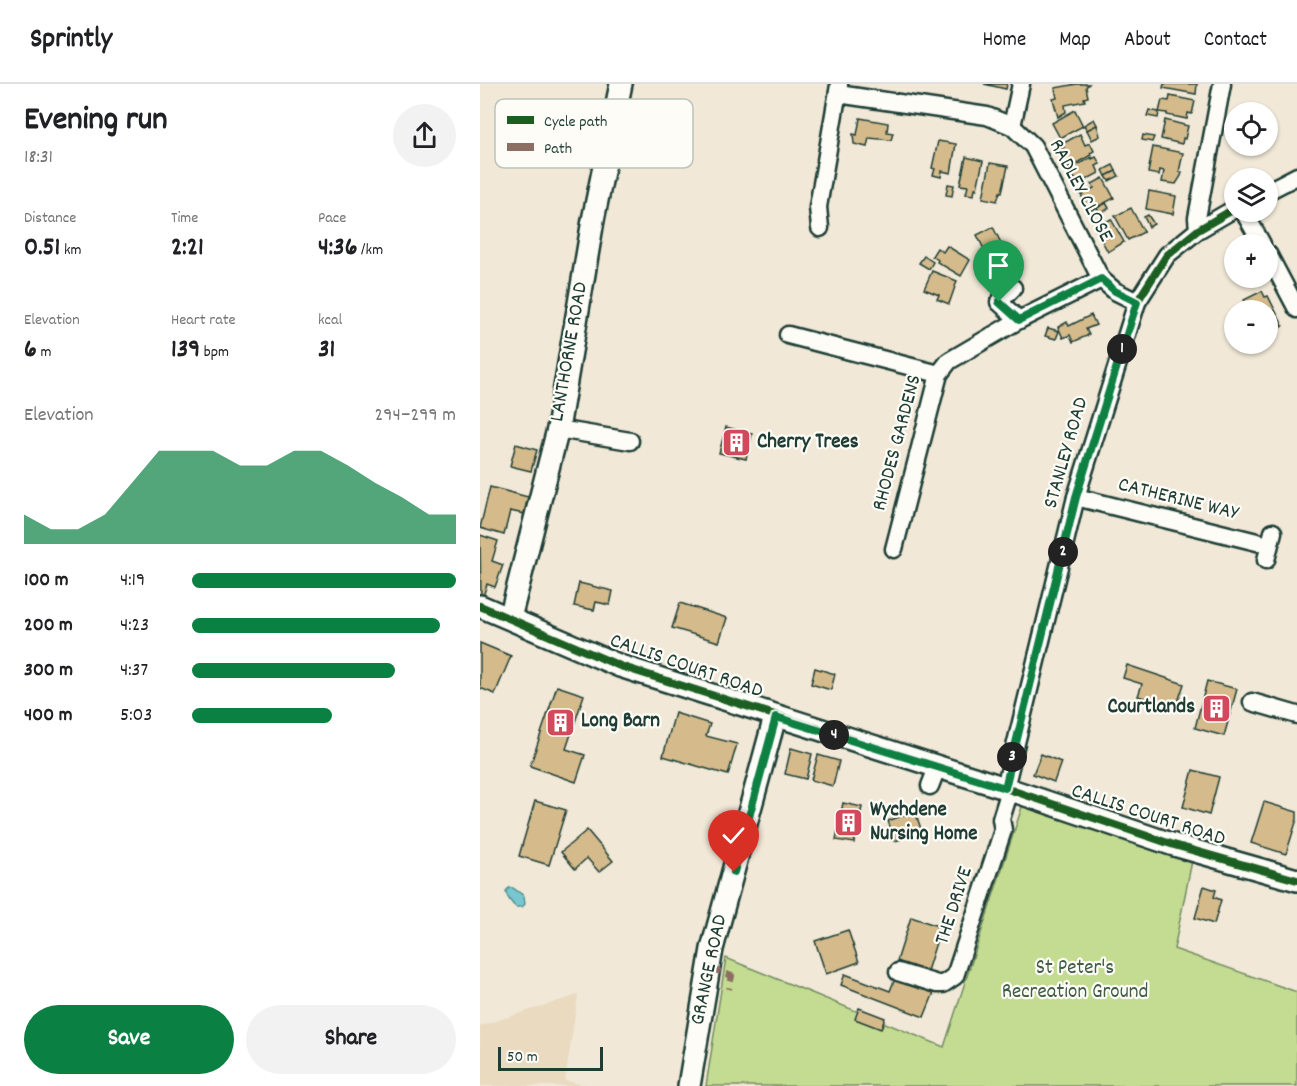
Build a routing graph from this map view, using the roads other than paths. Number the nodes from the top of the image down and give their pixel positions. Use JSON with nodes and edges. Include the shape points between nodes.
{"nodes":[{"id":1,"x":621,"y":84,"type":"edge"},
{"id":2,"x":1021,"y":84,"type":"edge"},
{"id":3,"x":1222,"y":84,"type":"edge"},
{"id":4,"x":839,"y":89,"type":"edge"},
{"id":5,"x":618,"y":99,"type":"edge"},
{"id":6,"x":1012,"y":126,"type":"junction"},
{"id":7,"x":604,"y":168,"type":"edge"},
{"id":8,"x":1297,"y":176,"type":"edge"},
{"id":9,"x":1278,"y":186,"type":"edge"},
{"id":10,"x":1224,"y":215,"type":"edge"},
{"id":11,"x":820,"y":228,"type":"dead end"},
{"id":12,"x":1198,"y":230,"type":"junction"},
{"id":13,"x":1278,"y":273,"type":"edge"},
{"id":14,"x":1101,"y":279,"type":"junction"},
{"id":15,"x":1013,"y":288,"type":"dead end"},
{"id":16,"x":1137,"y":302,"type":"junction"},
{"id":17,"x":1297,"y":309,"type":"edge"},
{"id":18,"x":1019,"y":320,"type":"junction"},
{"id":19,"x":788,"y":336,"type":"dead end"},
{"id":20,"x":939,"y":374,"type":"junction"},
{"id":21,"x":558,"y":429,"type":"junction"},
{"id":22,"x":632,"y":441,"type":"dead end"},
{"id":23,"x":1076,"y":497,"type":"junction"},
{"id":24,"x":1269,"y":546,"type":"dead end"},
{"id":25,"x":893,"y":549,"type":"dead end"},
{"id":26,"x":480,"y":606,"type":"edge"},
{"id":27,"x":510,"y":618,"type":"junction"},
{"id":28,"x":1252,"y":702,"type":"dead end"},
{"id":29,"x":1297,"y":715,"type":"edge"},
{"id":30,"x":776,"y":717,"type":"junction"},
{"id":31,"x":1007,"y":789,"type":"junction"},
{"id":32,"x":1297,"y":880,"type":"edge"},
{"id":33,"x":898,"y":972,"type":"dead end"},
{"id":34,"x":689,"y":1086,"type":"edge"}],
"edges":[{"from":1,"to":5,"type":"street","name":"LANTHORNE ROAD"},
{"from":2,"to":6,"type":"street"},
{"from":3,"to":12,"type":"street"},
{"from":4,"to":6,"type":"street","name":"RADLEY CLOSE","via":[[987,116]]},
{"from":4,"to":11,"type":"street","name":"RADLEY CLOSE","via":[[818,207]]},
{"from":6,"to":14,"type":"street","name":"RADLEY CLOSE","via":[[1033,147]]},
{"from":7,"to":21,"type":"street","name":"LANTHORNE ROAD"},
{"from":8,"to":9,"type":"street"},
{"from":10,"to":12,"type":"street","name":"STANLEY ROAD"},
{"from":12,"to":16,"type":"street","name":"STANLEY ROAD","via":[[1167,255]]},
{"from":13,"to":17,"type":"street"},
{"from":14,"to":16,"type":"street"},
{"from":14,"to":18,"type":"street","name":"RHODES GARDENS"},
{"from":15,"to":18,"type":"street","via":[[999,302]]},
{"from":16,"to":23,"type":"street","name":"STANLEY ROAD"},
{"from":18,"to":20,"type":"street","name":"RHODES GARDENS","via":[[949,362]]},
{"from":19,"to":20,"type":"street"},
{"from":20,"to":25,"type":"street","name":"RHODES GARDENS"},
{"from":21,"to":22,"type":"street"},
{"from":21,"to":27,"type":"street","name":"LANTHORNE ROAD"},
{"from":23,"to":24,"type":"street","name":"CATHERINE WAY"},
{"from":23,"to":31,"type":"street","name":"STANLEY ROAD"},
{"from":26,"to":27,"type":"street","name":"CALLIS COURT ROAD"},
{"from":27,"to":30,"type":"street","name":"CALLIS COURT ROAD","via":[[620,666]]},
{"from":28,"to":29,"type":"street"},
{"from":30,"to":31,"type":"street","name":"CALLIS COURT ROAD","via":[[934,777]]},
{"from":30,"to":34,"type":"street","name":"GRANGE ROAD","via":[[712,949]]},
{"from":31,"to":32,"type":"street","name":"CALLIS COURT ROAD","via":[[1174,845]]},
{"from":31,"to":33,"type":"street","name":"THE DRIVE","via":[[1001,819],[1003,830],[955,976],[937,984]]}]}
